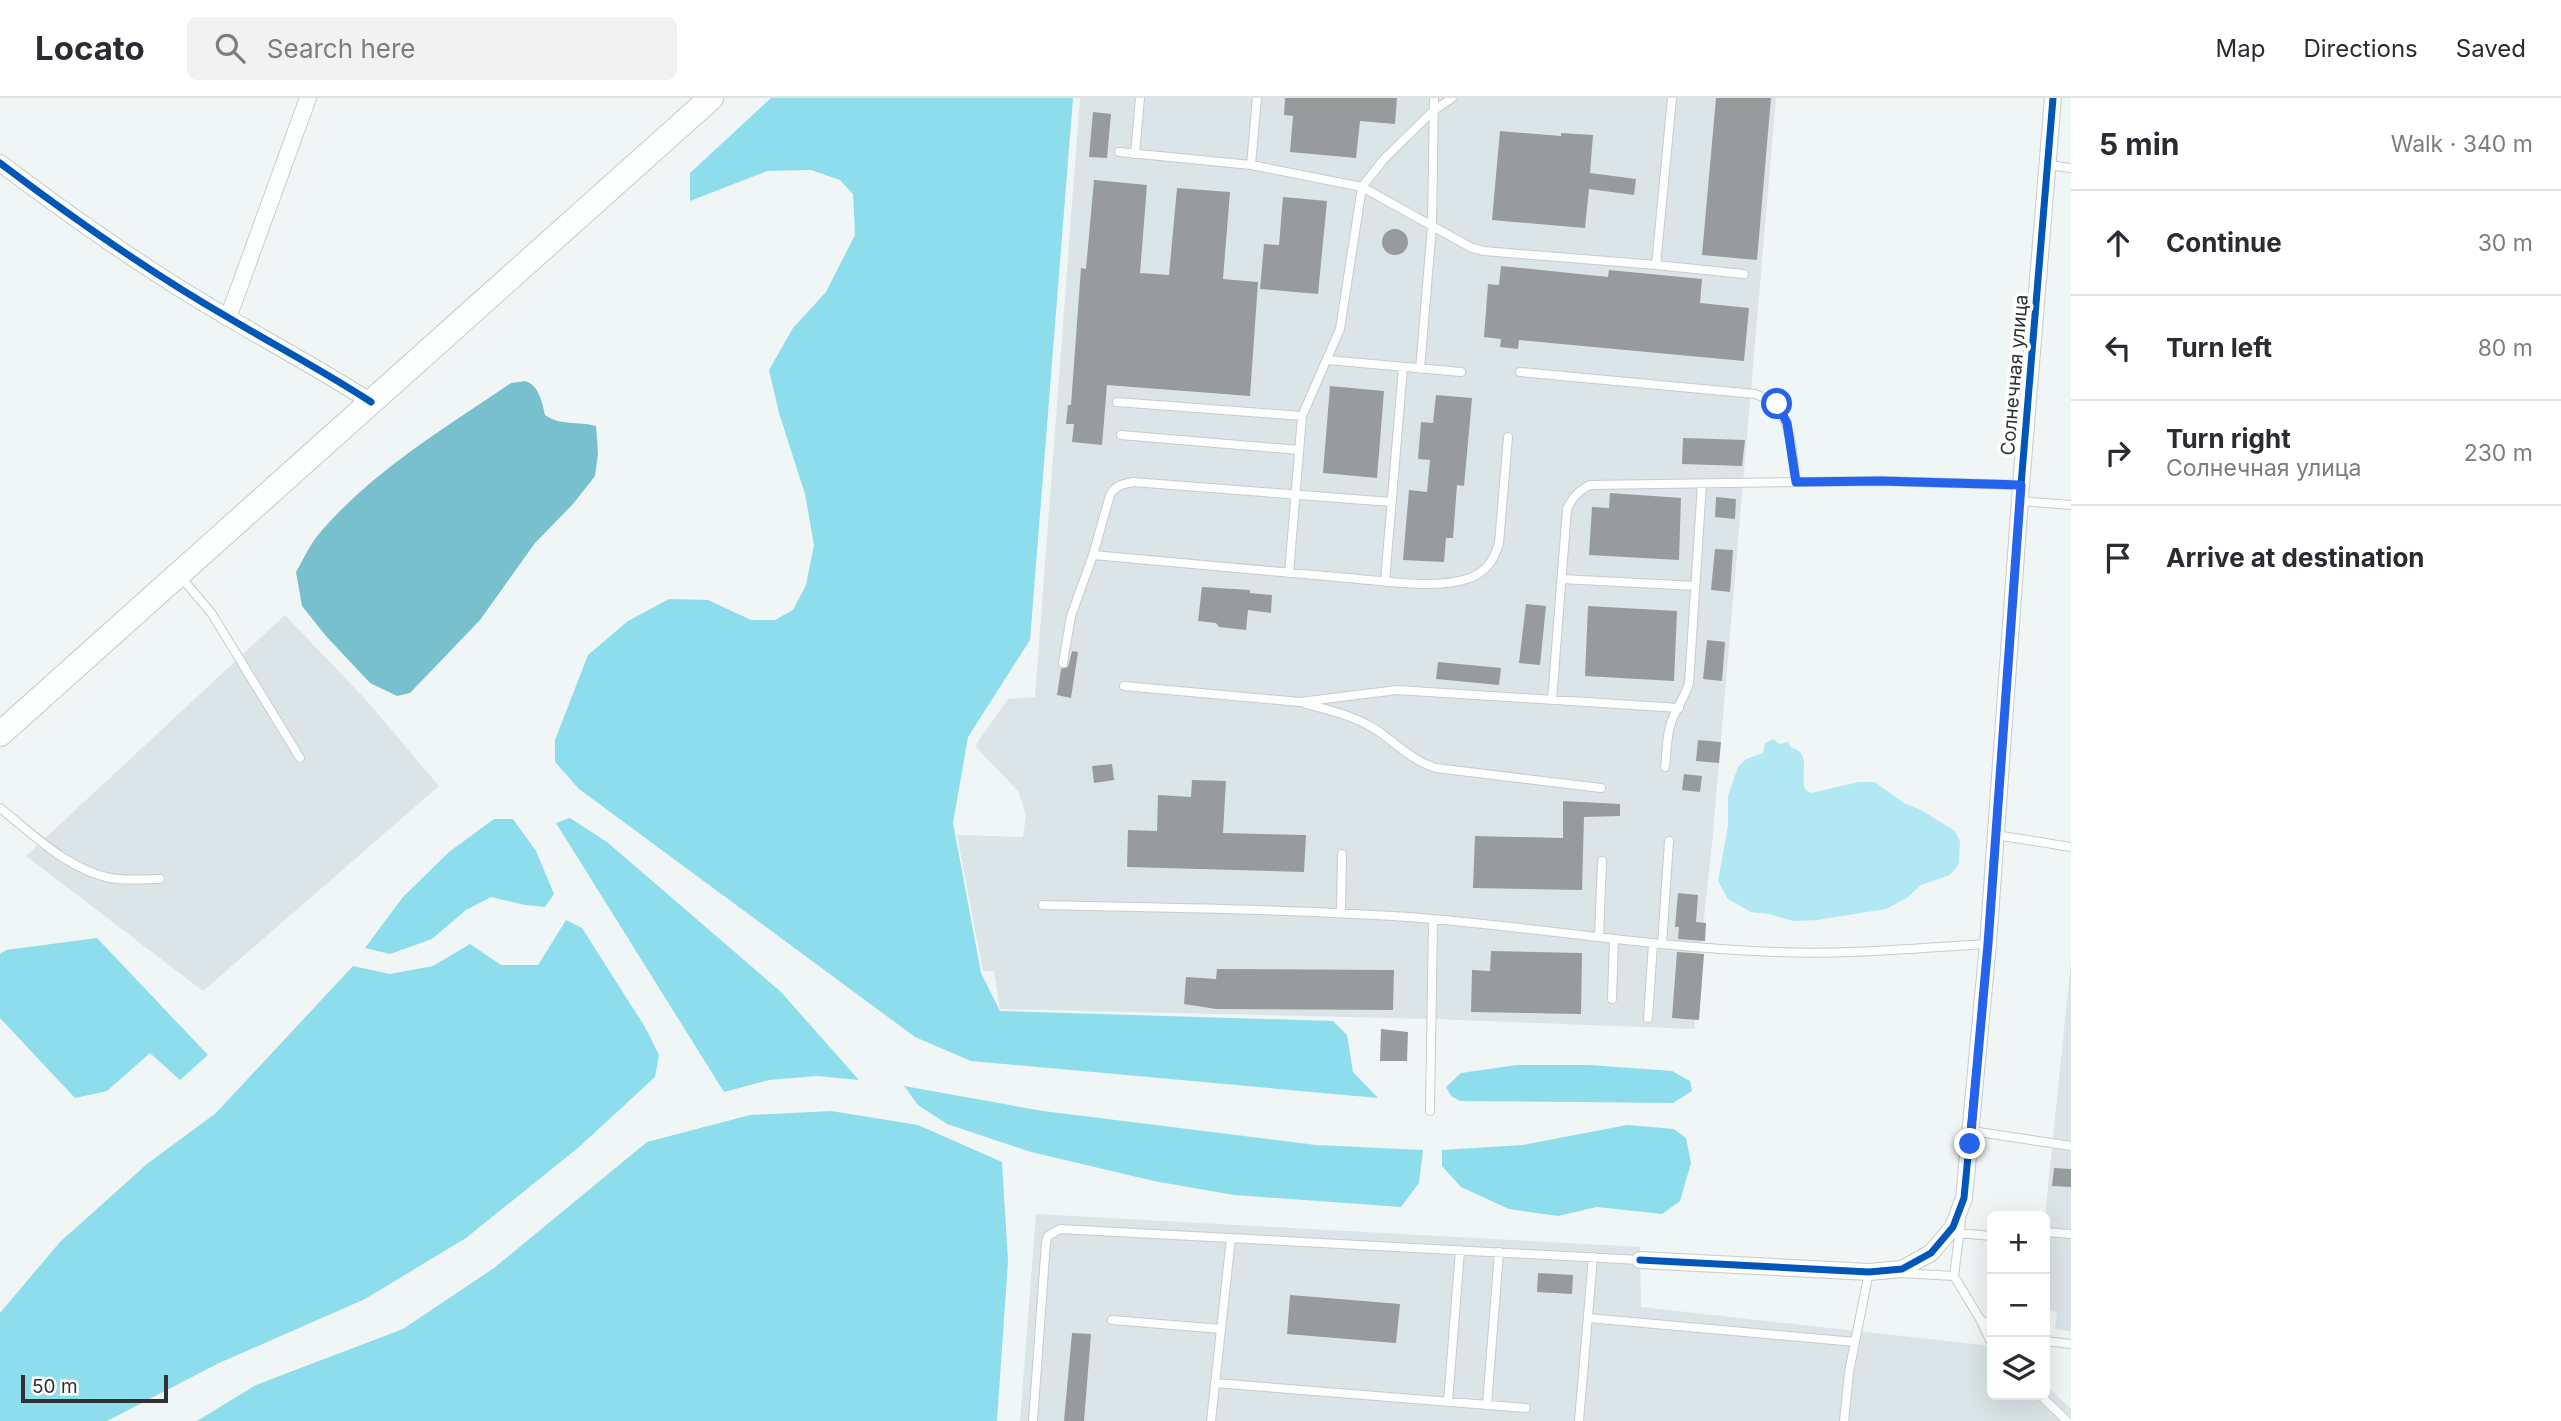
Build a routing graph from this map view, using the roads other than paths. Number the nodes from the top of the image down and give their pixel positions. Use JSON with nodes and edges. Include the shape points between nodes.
{"nodes":[{"id":1,"x":308,"y":98,"type":"edge"},
{"id":2,"x":711,"y":98,"type":"edge"},
{"id":3,"x":1140,"y":98,"type":"edge"},
{"id":4,"x":1257,"y":98,"type":"edge"},
{"id":5,"x":1434,"y":98,"type":"edge"},
{"id":6,"x":1452,"y":98,"type":"edge"},
{"id":7,"x":1672,"y":98,"type":"edge"},
{"id":8,"x":2053,"y":98,"type":"edge"},
{"id":9,"x":1433,"y":111,"type":"junction"},
{"id":10,"x":1119,"y":152,"type":"dead end"},
{"id":11,"x":1135,"y":154,"type":"junction"},
{"id":12,"x":0,"y":163,"type":"edge"},
{"id":13,"x":1251,"y":165,"type":"junction"},
{"id":14,"x":2048,"y":165,"type":"junction"},
{"id":15,"x":2071,"y":168,"type":"edge"},
{"id":16,"x":1363,"y":187,"type":"junction"},
{"id":17,"x":1432,"y":226,"type":"junction"},
{"id":18,"x":1656,"y":265,"type":"junction"},
{"id":19,"x":1744,"y":274,"type":"dead end"},
{"id":20,"x":228,"y":318,"type":"junction"},
{"id":21,"x":1328,"y":360,"type":"junction"},
{"id":22,"x":1403,"y":367,"type":"junction"},
{"id":23,"x":1420,"y":369,"type":"junction"},
{"id":24,"x":1461,"y":372,"type":"dead end"},
{"id":25,"x":1520,"y":372,"type":"dead end"},
{"id":26,"x":371,"y":402,"type":"junction"},
{"id":27,"x":1117,"y":402,"type":"dead end"},
{"id":28,"x":1302,"y":416,"type":"junction"},
{"id":29,"x":1121,"y":435,"type":"dead end"},
{"id":30,"x":1508,"y":437,"type":"dead end"},
{"id":31,"x":1299,"y":450,"type":"junction"},
{"id":32,"x":1796,"y":482,"type":"junction"},
{"id":33,"x":1702,"y":484,"type":"junction"},
{"id":34,"x":2020,"y":493,"type":"junction"},
{"id":35,"x":1295,"y":494,"type":"junction"},
{"id":36,"x":1391,"y":502,"type":"junction"},
{"id":37,"x":2071,"y":505,"type":"edge"},
{"id":38,"x":1093,"y":555,"type":"junction"},
{"id":39,"x":1289,"y":573,"type":"junction"},
{"id":40,"x":179,"y":575,"type":"junction"},
{"id":41,"x":1562,"y":579,"type":"junction"},
{"id":42,"x":1385,"y":581,"type":"junction"},
{"id":43,"x":1695,"y":586,"type":"junction"},
{"id":44,"x":1063,"y":663,"type":"dead end"},
{"id":45,"x":1124,"y":686,"type":"dead end"},
{"id":46,"x":1552,"y":700,"type":"junction"},
{"id":47,"x":1300,"y":702,"type":"junction"},
{"id":48,"x":1679,"y":708,"type":"junction"},
{"id":49,"x":0,"y":734,"type":"edge"},
{"id":50,"x":300,"y":758,"type":"dead end"},
{"id":51,"x":1665,"y":767,"type":"dead end"},
{"id":52,"x":1601,"y":788,"type":"dead end"},
{"id":53,"x":0,"y":808,"type":"edge"},
{"id":54,"x":1996,"y":835,"type":"junction"},
{"id":55,"x":1669,"y":841,"type":"dead end"},
{"id":56,"x":2071,"y":847,"type":"edge"},
{"id":57,"x":1342,"y":854,"type":"dead end"},
{"id":58,"x":1602,"y":861,"type":"dead end"},
{"id":59,"x":160,"y":879,"type":"dead end"},
{"id":60,"x":1042,"y":905,"type":"dead end"},
{"id":61,"x":1341,"y":913,"type":"junction"},
{"id":62,"x":1433,"y":920,"type":"junction"},
{"id":63,"x":1599,"y":937,"type":"junction"},
{"id":64,"x":1615,"y":939,"type":"junction"},
{"id":65,"x":1658,"y":944,"type":"junction"},
{"id":66,"x":1988,"y":944,"type":"junction"},
{"id":67,"x":1612,"y":999,"type":"dead end"},
{"id":68,"x":1648,"y":1018,"type":"dead end"},
{"id":69,"x":1430,"y":1111,"type":"dead end"},
{"id":70,"x":1972,"y":1131,"type":"junction"},
{"id":71,"x":2071,"y":1146,"type":"edge"},
{"id":72,"x":2050,"y":1232,"type":"edge"},
{"id":73,"x":1954,"y":1233,"type":"junction"},
{"id":74,"x":2071,"y":1234,"type":"edge"},
{"id":75,"x":1987,"y":1236,"type":"edge"},
{"id":76,"x":1231,"y":1238,"type":"junction"},
{"id":77,"x":1460,"y":1250,"type":"junction"},
{"id":78,"x":1499,"y":1252,"type":"junction"},
{"id":79,"x":1593,"y":1257,"type":"junction"},
{"id":80,"x":1640,"y":1260,"type":"joint"},
{"id":81,"x":1869,"y":1272,"type":"junction"},
{"id":82,"x":1954,"y":1276,"type":"junction"},
{"id":83,"x":1588,"y":1318,"type":"junction"},
{"id":84,"x":1980,"y":1319,"type":"junction"},
{"id":85,"x":1112,"y":1320,"type":"dead end"},
{"id":86,"x":1987,"y":1323,"type":"edge"},
{"id":87,"x":1221,"y":1329,"type":"junction"},
{"id":88,"x":1989,"y":1337,"type":"edge"},
{"id":89,"x":2050,"y":1341,"type":"edge"},
{"id":90,"x":1855,"y":1342,"type":"junction"},
{"id":91,"x":2071,"y":1344,"type":"edge"},
{"id":92,"x":1215,"y":1383,"type":"junction"},
{"id":93,"x":2045,"y":1400,"type":"edge"},
{"id":94,"x":1448,"y":1402,"type":"junction"},
{"id":95,"x":1487,"y":1405,"type":"junction"},
{"id":96,"x":1526,"y":1408,"type":"dead end"},
{"id":97,"x":1033,"y":1421,"type":"edge"},
{"id":98,"x":1211,"y":1421,"type":"edge"},
{"id":99,"x":1578,"y":1421,"type":"edge"},
{"id":100,"x":1844,"y":1421,"type":"edge"},
{"id":101,"x":2067,"y":1421,"type":"edge"}],
"edges":[{"from":1,"to":20,"type":"street"},
{"from":2,"to":26,"type":"main road"},
{"from":3,"to":11,"type":"lane"},
{"from":4,"to":13,"type":"lane"},
{"from":5,"to":9,"type":"lane"},
{"from":6,"to":9,"type":"lane"},
{"from":7,"to":18,"type":"lane"},
{"from":8,"to":14,"type":"street","name":"Солнечная улица"},
{"from":9,"to":16,"type":"lane","via":[[1378,164]]},
{"from":9,"to":17,"type":"lane"},
{"from":10,"to":11,"type":"lane"},
{"from":11,"to":13,"type":"lane"},
{"from":12,"to":20,"type":"street","via":[[92,232]]},
{"from":13,"to":16,"type":"lane"},
{"from":14,"to":15,"type":"lane"},
{"from":14,"to":34,"type":"street","name":"Солнечная улица"},
{"from":16,"to":17,"type":"lane"},
{"from":16,"to":21,"type":"lane","via":[[1345,306]]},
{"from":17,"to":18,"type":"lane","via":[[1484,251]]},
{"from":17,"to":23,"type":"lane"},
{"from":18,"to":19,"type":"lane"},
{"from":20,"to":26,"type":"street"},
{"from":21,"to":22,"type":"lane"},
{"from":21,"to":28,"type":"lane"},
{"from":22,"to":23,"type":"lane"},
{"from":22,"to":36,"type":"lane"},
{"from":23,"to":24,"type":"lane"},
{"from":25,"to":32,"type":"lane","via":[[1767,398],[1783,412],[1787,423]]},
{"from":26,"to":40,"type":"main road"},
{"from":27,"to":28,"type":"lane"},
{"from":28,"to":31,"type":"lane"},
{"from":29,"to":31,"type":"lane"},
{"from":30,"to":42,"type":"lane","via":[[1499,543],[1490,566],[1452,583]]},
{"from":31,"to":35,"type":"lane"},
{"from":32,"to":33,"type":"lane"},
{"from":32,"to":34,"type":"lane","via":[[1881,481]]},
{"from":33,"to":41,"type":"lane","via":[[1590,485],[1580,489],[1567,509]]},
{"from":33,"to":43,"type":"lane"},
{"from":34,"to":37,"type":"lane"},
{"from":34,"to":54,"type":"street","name":"Солнечная улица"},
{"from":35,"to":36,"type":"lane"},
{"from":35,"to":38,"type":"lane","via":[[1133,482],[1121,485],[1110,495]]},
{"from":35,"to":39,"type":"lane"},
{"from":36,"to":42,"type":"lane"},
{"from":38,"to":39,"type":"lane"},
{"from":38,"to":44,"type":"lane","via":[[1071,616]]},
{"from":39,"to":42,"type":"lane"},
{"from":40,"to":49,"type":"main road"},
{"from":40,"to":50,"type":"lane","via":[[212,614]]},
{"from":41,"to":43,"type":"lane"},
{"from":41,"to":46,"type":"lane"},
{"from":43,"to":48,"type":"lane","via":[[1689,683]]},
{"from":45,"to":47,"type":"lane"},
{"from":46,"to":47,"type":"lane","via":[[1397,690]]},
{"from":46,"to":48,"type":"lane"},
{"from":47,"to":52,"type":"lane","via":[[1357,719],[1411,757],[1436,768]]},
{"from":48,"to":51,"type":"lane","via":[[1668,732]]},
{"from":53,"to":59,"type":"lane","via":[[65,860],[91,873],[113,879]]},
{"from":54,"to":56,"type":"lane"},
{"from":54,"to":66,"type":"street","name":"Солнечная улица"},
{"from":55,"to":65,"type":"lane"},
{"from":57,"to":61,"type":"lane"},
{"from":58,"to":63,"type":"lane"},
{"from":60,"to":61,"type":"lane"},
{"from":61,"to":62,"type":"lane"},
{"from":62,"to":63,"type":"lane"},
{"from":62,"to":69,"type":"lane"},
{"from":63,"to":64,"type":"lane"},
{"from":64,"to":65,"type":"lane"},
{"from":64,"to":67,"type":"lane"},
{"from":65,"to":66,"type":"lane","via":[[1805,953]]},
{"from":65,"to":68,"type":"lane"},
{"from":66,"to":70,"type":"street","name":"Солнечная улица"},
{"from":70,"to":71,"type":"lane"},
{"from":70,"to":73,"type":"street","name":"Солнечная улица","via":[[1964,1198]]},
{"from":72,"to":74,"type":"lane"},
{"from":73,"to":75,"type":"lane"},
{"from":73,"to":81,"type":"street","via":[[1902,1269]]},
{"from":73,"to":82,"type":"lane"},
{"from":76,"to":77,"type":"lane"},
{"from":76,"to":87,"type":"lane"},
{"from":76,"to":97,"type":"lane","via":[[1060,1229],[1048,1236]]},
{"from":77,"to":78,"type":"lane"},
{"from":77,"to":94,"type":"lane"},
{"from":78,"to":79,"type":"lane"},
{"from":78,"to":95,"type":"lane"},
{"from":79,"to":80,"type":"lane"},
{"from":79,"to":83,"type":"lane"},
{"from":80,"to":81,"type":"street"},
{"from":81,"to":82,"type":"lane"},
{"from":81,"to":90,"type":"lane"},
{"from":82,"to":84,"type":"lane"},
{"from":83,"to":90,"type":"lane"},
{"from":83,"to":99,"type":"lane"},
{"from":84,"to":86,"type":"lane"},
{"from":84,"to":88,"type":"lane"},
{"from":85,"to":87,"type":"lane"},
{"from":87,"to":92,"type":"lane"},
{"from":89,"to":91,"type":"lane"},
{"from":90,"to":100,"type":"lane"},
{"from":92,"to":94,"type":"lane"},
{"from":92,"to":98,"type":"lane"},
{"from":93,"to":101,"type":"lane"},
{"from":94,"to":95,"type":"lane"},
{"from":95,"to":96,"type":"lane"}]}
